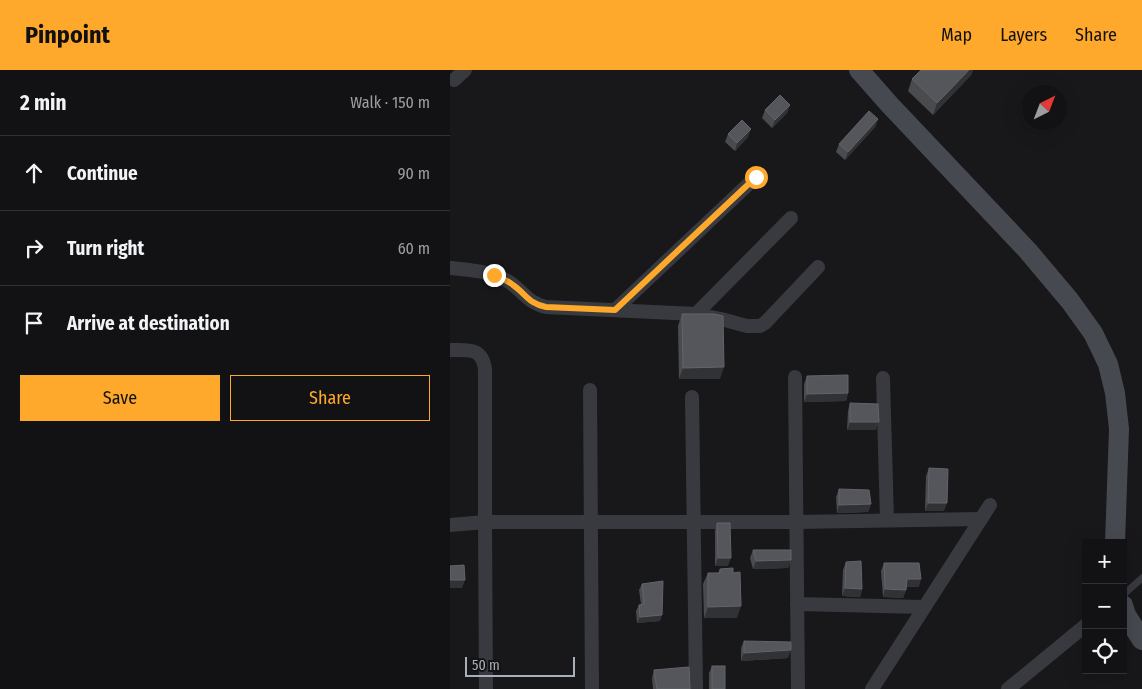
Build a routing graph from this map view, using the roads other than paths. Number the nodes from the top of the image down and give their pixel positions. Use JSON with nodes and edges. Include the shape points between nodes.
{"nodes":[{"id":1,"x":464,"y":70,"type":"edge"},
{"id":2,"x":859,"y":70,"type":"edge"},
{"id":3,"x":454,"y":80,"type":"dead end"},
{"id":4,"x":756,"y":177,"type":"dead end"},
{"id":5,"x":791,"y":218,"type":"dead end"},
{"id":6,"x":818,"y":267,"type":"dead end"},
{"id":7,"x":450,"y":268,"type":"edge"},
{"id":8,"x":615,"y":310,"type":"junction"},
{"id":9,"x":696,"y":314,"type":"junction"},
{"id":10,"x":450,"y":350,"type":"edge"},
{"id":11,"x":794,"y":377,"type":"dead end"},
{"id":12,"x":883,"y":378,"type":"dead end"},
{"id":13,"x":590,"y":390,"type":"dead end"},
{"id":14,"x":692,"y":397,"type":"dead end"},
{"id":15,"x":990,"y":505,"type":"dead end"},
{"id":16,"x":981,"y":519,"type":"junction"},
{"id":17,"x":887,"y":520,"type":"junction"},
{"id":18,"x":485,"y":522,"type":"junction"},
{"id":19,"x":590,"y":522,"type":"junction"},
{"id":20,"x":694,"y":522,"type":"junction"},
{"id":21,"x":796,"y":522,"type":"junction"},
{"id":22,"x":450,"y":525,"type":"edge"},
{"id":23,"x":1115,"y":539,"type":"edge"},
{"id":24,"x":1142,"y":578,"type":"edge"},
{"id":25,"x":1127,"y":591,"type":"edge"},
{"id":26,"x":797,"y":604,"type":"junction"},
{"id":27,"x":924,"y":607,"type":"junction"},
{"id":28,"x":1127,"y":617,"type":"edge"},
{"id":29,"x":1082,"y":628,"type":"edge"},
{"id":30,"x":1142,"y":640,"type":"edge"},
{"id":31,"x":486,"y":689,"type":"edge"},
{"id":32,"x":592,"y":689,"type":"edge"},
{"id":33,"x":696,"y":689,"type":"edge"},
{"id":34,"x":798,"y":689,"type":"edge"},
{"id":35,"x":872,"y":689,"type":"edge"},
{"id":36,"x":1008,"y":689,"type":"edge"}],
"edges":[{"from":1,"to":3,"type":"street"},
{"from":2,"to":23,"type":"street","via":[[1028,251],[1070,300],[1093,334],[1108,364],[1119,429]]},
{"from":4,"to":8,"type":"street"},
{"from":5,"to":9,"type":"street"},
{"from":6,"to":9,"type":"street","via":[[760,326]]},
{"from":7,"to":8,"type":"street","via":[[494,275],[513,285],[537,305]]},
{"from":8,"to":9,"type":"street"},
{"from":10,"to":18,"type":"street","via":[[473,351],[484,361]]},
{"from":11,"to":21,"type":"street"},
{"from":12,"to":17,"type":"street"},
{"from":13,"to":19,"type":"street"},
{"from":14,"to":20,"type":"street"},
{"from":15,"to":16,"type":"street"},
{"from":16,"to":17,"type":"street"},
{"from":16,"to":27,"type":"street"},
{"from":17,"to":21,"type":"street"},
{"from":18,"to":19,"type":"street"},
{"from":18,"to":22,"type":"street"},
{"from":18,"to":31,"type":"street"},
{"from":19,"to":20,"type":"street"},
{"from":19,"to":32,"type":"street"},
{"from":20,"to":21,"type":"street"},
{"from":20,"to":33,"type":"street"},
{"from":21,"to":26,"type":"street"},
{"from":24,"to":25,"type":"lane"},
{"from":26,"to":27,"type":"street"},
{"from":26,"to":34,"type":"street"},
{"from":27,"to":35,"type":"street"},
{"from":28,"to":30,"type":"street"},
{"from":29,"to":36,"type":"street"}]}
